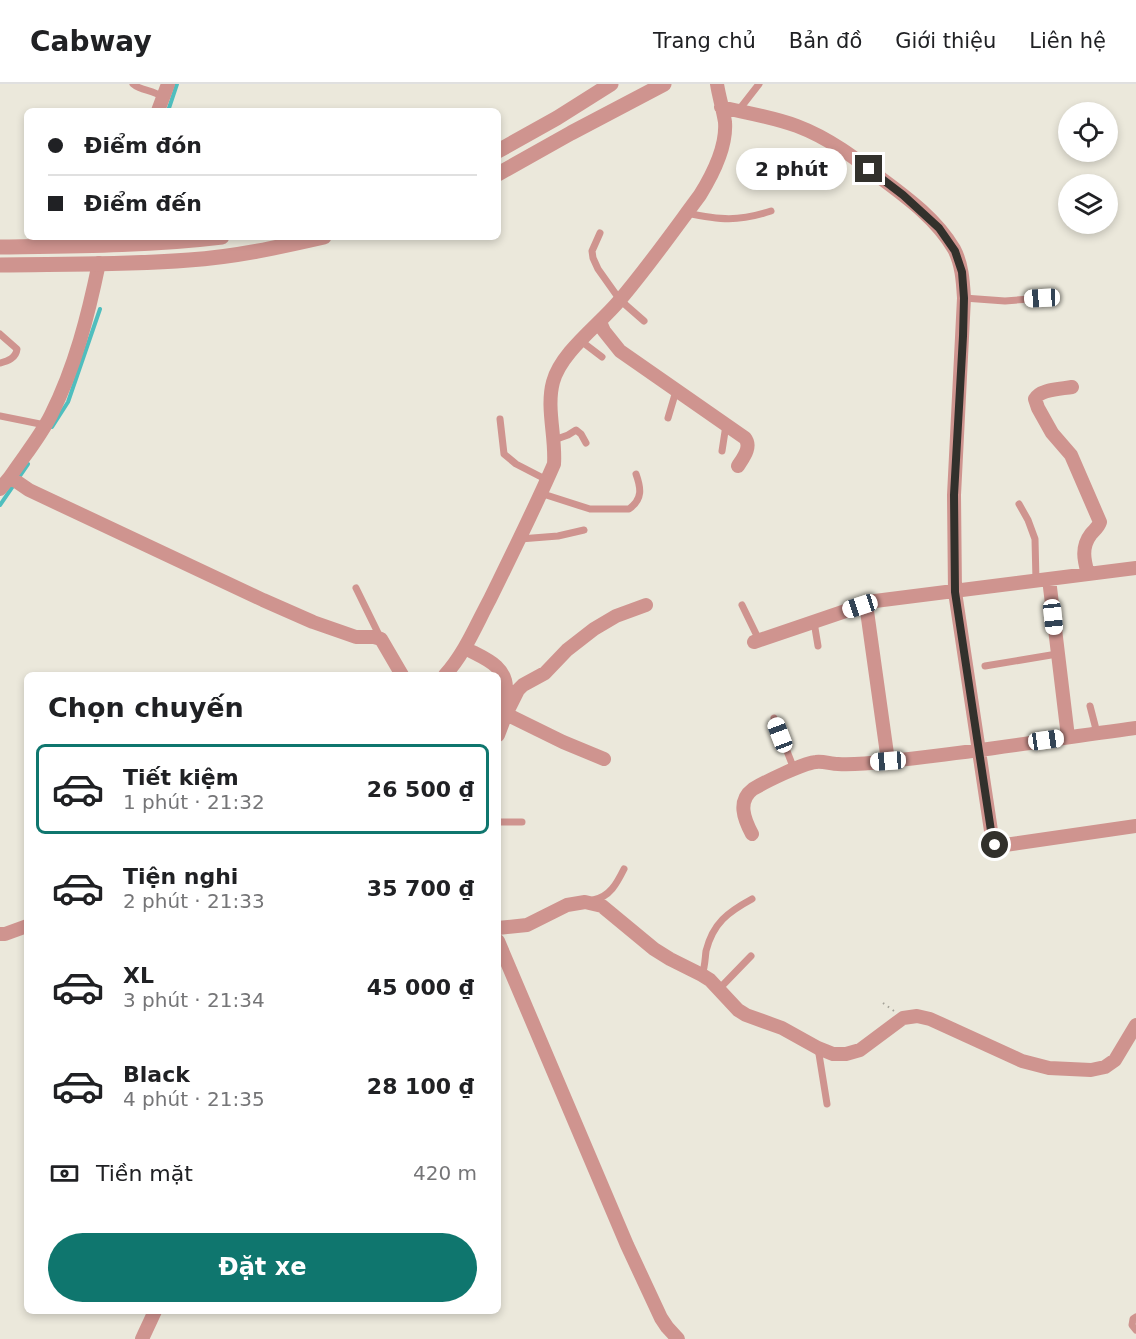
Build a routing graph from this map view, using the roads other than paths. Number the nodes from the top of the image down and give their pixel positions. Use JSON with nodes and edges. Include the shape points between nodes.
{"nodes":[{"id":1,"x":133,"y":84,"type":"edge"},
{"id":2,"x":168,"y":84,"type":"edge"},
{"id":3,"x":611,"y":84,"type":"edge"},
{"id":4,"x":664,"y":84,"type":"edge"},
{"id":5,"x":717,"y":84,"type":"edge"},
{"id":6,"x":759,"y":84,"type":"edge"},
{"id":7,"x":161,"y":104,"type":"edge"},
{"id":8,"x":721,"y":107,"type":"junction"},
{"id":9,"x":738,"y":111,"type":"junction"},
{"id":10,"x":501,"y":149,"type":"edge"},
{"id":11,"x":501,"y":172,"type":"edge"},
{"id":12,"x":771,"y":211,"type":"dead end"},
{"id":13,"x":686,"y":213,"type":"junction"},
{"id":14,"x":600,"y":233,"type":"dead end"},
{"id":15,"x":199,"y":240,"type":"edge"},
{"id":16,"x":311,"y":240,"type":"edge"},
{"id":17,"x":111,"y":241,"type":"edge"},
{"id":18,"x":0,"y":248,"type":"edge"},
{"id":19,"x":99,"y":263,"type":"junction"},
{"id":20,"x":0,"y":265,"type":"edge"},
{"id":21,"x":964,"y":298,"type":"junction"},
{"id":22,"x":1042,"y":298,"type":"dead end"},
{"id":23,"x":620,"y":300,"type":"junction"},
{"id":24,"x":644,"y":321,"type":"dead end"},
{"id":25,"x":600,"y":322,"type":"junction"},
{"id":26,"x":0,"y":334,"type":"edge"},
{"id":27,"x":581,"y":341,"type":"junction"},
{"id":28,"x":602,"y":357,"type":"dead end"},
{"id":29,"x":0,"y":363,"type":"edge"},
{"id":30,"x":1072,"y":387,"type":"dead end"},
{"id":31,"x":676,"y":391,"type":"junction"},
{"id":32,"x":0,"y":416,"type":"edge"},
{"id":33,"x":668,"y":418,"type":"dead end"},
{"id":34,"x":500,"y":419,"type":"dead end"},
{"id":35,"x":45,"y":424,"type":"junction"},
{"id":36,"x":726,"y":425,"type":"junction"},
{"id":37,"x":554,"y":440,"type":"junction"},
{"id":38,"x":586,"y":443,"type":"dead end"},
{"id":39,"x":722,"y":451,"type":"dead end"},
{"id":40,"x":738,"y":466,"type":"dead end"},
{"id":41,"x":636,"y":474,"type":"dead end"},
{"id":42,"x":11,"y":478,"type":"junction"},
{"id":43,"x":547,"y":480,"type":"junction"},
{"id":44,"x":0,"y":489,"type":"edge"},
{"id":45,"x":540,"y":493,"type":"junction"},
{"id":46,"x":1019,"y":504,"type":"dead end"},
{"id":47,"x":584,"y":530,"type":"dead end"},
{"id":48,"x":520,"y":539,"type":"junction"},
{"id":49,"x":1136,"y":568,"type":"edge"},
{"id":50,"x":1088,"y":574,"type":"junction"},
{"id":51,"x":1042,"y":580,"type":"junction"},
{"id":52,"x":357,"y":588,"type":"dead end"},
{"id":53,"x":955,"y":592,"type":"junction"},
{"id":54,"x":866,"y":603,"type":"junction"},
{"id":55,"x":645,"y":605,"type":"dead end"},
{"id":56,"x":742,"y":605,"type":"dead end"},
{"id":57,"x":814,"y":621,"type":"junction"},
{"id":58,"x":381,"y":639,"type":"junction"},
{"id":59,"x":756,"y":641,"type":"joint"},
{"id":60,"x":818,"y":646,"type":"dead end"},
{"id":61,"x":465,"y":648,"type":"junction"},
{"id":62,"x":1057,"y":654,"type":"junction"},
{"id":63,"x":984,"y":666,"type":"dead end"},
{"id":64,"x":400,"y":672,"type":"edge"},
{"id":65,"x":448,"y":672,"type":"edge"},
{"id":66,"x":1090,"y":706,"type":"dead end"},
{"id":67,"x":506,"y":714,"type":"junction"},
{"id":68,"x":774,"y":718,"type":"dead end"},
{"id":69,"x":501,"y":727,"type":"edge"},
{"id":70,"x":1136,"y":728,"type":"edge"},
{"id":71,"x":1096,"y":733,"type":"junction"},
{"id":72,"x":1068,"y":737,"type":"junction"},
{"id":73,"x":978,"y":750,"type":"junction"},
{"id":74,"x":604,"y":759,"type":"dead end"},
{"id":75,"x":888,"y":761,"type":"junction"},
{"id":76,"x":794,"y":769,"type":"junction"},
{"id":77,"x":501,"y":822,"type":"edge"},
{"id":78,"x":522,"y":822,"type":"dead end"},
{"id":79,"x":1136,"y":826,"type":"edge"},
{"id":80,"x":752,"y":834,"type":"dead end"},
{"id":81,"x":624,"y":869,"type":"dead end"},
{"id":82,"x":752,"y":899,"type":"dead end"},
{"id":83,"x":585,"y":902,"type":"junction"},
{"id":84,"x":24,"y":927,"type":"edge"},
{"id":85,"x":501,"y":928,"type":"edge"},
{"id":86,"x":0,"y":934,"type":"edge"},
{"id":87,"x":501,"y":948,"type":"edge"},
{"id":88,"x":752,"y":956,"type":"dead end"},
{"id":89,"x":702,"y":975,"type":"junction"},
{"id":90,"x":719,"y":989,"type":"junction"},
{"id":91,"x":1136,"y":1025,"type":"edge"},
{"id":92,"x":818,"y":1048,"type":"junction"},
{"id":93,"x":827,"y":1104,"type":"dead end"},
{"id":94,"x":154,"y":1314,"type":"edge"},
{"id":95,"x":1136,"y":1317,"type":"edge"},
{"id":96,"x":1136,"y":1329,"type":"edge"},
{"id":97,"x":142,"y":1339,"type":"edge"},
{"id":98,"x":678,"y":1339,"type":"edge"}],
"edges":[{"from":1,"to":7,"type":"lane","via":[[158,93]]},
{"from":2,"to":7,"type":"street"},
{"from":3,"to":10,"type":"street"},
{"from":4,"to":11,"type":"street"},
{"from":5,"to":8,"type":"street"},
{"from":6,"to":9,"type":"lane"},
{"from":8,"to":9,"type":"street"},
{"from":8,"to":13,"type":"street","via":[[725,130],[721,149],[709,180]]},
{"from":9,"to":21,"type":"street","via":[[788,123],[823,137],[903,195],[939,228],[955,251]]},
{"from":12,"to":13,"type":"lane","via":[[724,219]]},
{"from":13,"to":23,"type":"street"},
{"from":14,"to":23,"type":"lane","via":[[592,258]]},
{"from":15,"to":17,"type":"street"},
{"from":16,"to":19,"type":"street","via":[[265,251],[190,260]]},
{"from":17,"to":18,"type":"street"},
{"from":19,"to":20,"type":"street"},
{"from":19,"to":35,"type":"street","via":[[80,344]]},
{"from":21,"to":22,"type":"lane"},
{"from":21,"to":53,"type":"street","via":[[954,495]]},
{"from":23,"to":24,"type":"lane"},
{"from":23,"to":25,"type":"street"},
{"from":25,"to":27,"type":"street"},
{"from":25,"to":31,"type":"street","via":[[620,351]]},
{"from":26,"to":29,"type":"lane","via":[[17,349],[17,354]]},
{"from":27,"to":28,"type":"lane"},
{"from":27,"to":37,"type":"street","via":[[568,353],[553,383]]},
{"from":30,"to":50,"type":"street","via":[[1043,392],[1035,399],[1052,433],[1071,454],[1100,522],[1084,548]]},
{"from":31,"to":33,"type":"lane"},
{"from":31,"to":36,"type":"street"},
{"from":32,"to":35,"type":"lane"},
{"from":34,"to":43,"type":"lane","via":[[504,454]]},
{"from":35,"to":42,"type":"street"},
{"from":36,"to":39,"type":"lane"},
{"from":36,"to":40,"type":"street","via":[[748,442]]},
{"from":37,"to":38,"type":"lane","via":[[576,430]]},
{"from":37,"to":43,"type":"street","via":[[554,464]]},
{"from":41,"to":45,"type":"lane","via":[[641,487],[636,504],[629,509],[590,508]]},
{"from":42,"to":44,"type":"street"},
{"from":42,"to":58,"type":"street","via":[[262,600],[356,637]]},
{"from":43,"to":45,"type":"street"},
{"from":45,"to":48,"type":"street"},
{"from":46,"to":51,"type":"lane","via":[[1035,539]]},
{"from":47,"to":48,"type":"lane"},
{"from":48,"to":61,"type":"street"},
{"from":49,"to":50,"type":"street"},
{"from":50,"to":51,"type":"street"},
{"from":51,"to":53,"type":"street"},
{"from":51,"to":62,"type":"street"},
{"from":52,"to":58,"type":"lane"},
{"from":53,"to":54,"type":"street"},
{"from":53,"to":73,"type":"street"},
{"from":54,"to":57,"type":"street"},
{"from":54,"to":75,"type":"street"},
{"from":55,"to":67,"type":"street","via":[[616,616],[567,650],[545,673],[518,690]]},
{"from":56,"to":59,"type":"lane"},
{"from":57,"to":59,"type":"street"},
{"from":57,"to":60,"type":"lane"},
{"from":58,"to":64,"type":"street"},
{"from":61,"to":65,"type":"street"},
{"from":61,"to":67,"type":"street","via":[[502,672]]},
{"from":62,"to":63,"type":"lane"},
{"from":62,"to":72,"type":"street"},
{"from":66,"to":71,"type":"lane"},
{"from":67,"to":69,"type":"street"},
{"from":67,"to":74,"type":"street"},
{"from":68,"to":76,"type":"lane"},
{"from":70,"to":71,"type":"street"},
{"from":71,"to":72,"type":"street"},
{"from":72,"to":73,"type":"street"},
{"from":73,"to":75,"type":"street"},
{"from":73,"to":79,"type":"street","via":[[993,844]]},
{"from":75,"to":76,"type":"street","via":[[840,765],[817,762]]},
{"from":76,"to":80,"type":"street","via":[[752,790],[746,797],[743,812]]},
{"from":77,"to":78,"type":"lane"},
{"from":81,"to":83,"type":"lane","via":[[604,897]]},
{"from":82,"to":89,"type":"lane","via":[[723,918],[712,931]]},
{"from":83,"to":85,"type":"street","via":[[567,905],[527,925]]},
{"from":83,"to":89,"type":"street","via":[[602,906],[654,949]]},
{"from":84,"to":86,"type":"street"},
{"from":87,"to":98,"type":"street","via":[[627,1245],[661,1318]]},
{"from":88,"to":90,"type":"lane"},
{"from":89,"to":90,"type":"street"},
{"from":90,"to":92,"type":"street","via":[[746,1015],[782,1028]]},
{"from":91,"to":92,"type":"street","via":[[1115,1060],[1091,1070],[1049,1068],[1022,1061],[917,1016],[903,1018],[860,1050],[833,1054]]},
{"from":92,"to":93,"type":"lane"},
{"from":94,"to":97,"type":"street"},
{"from":95,"to":96,"type":"lane","via":[[1132,1325]]}]}
